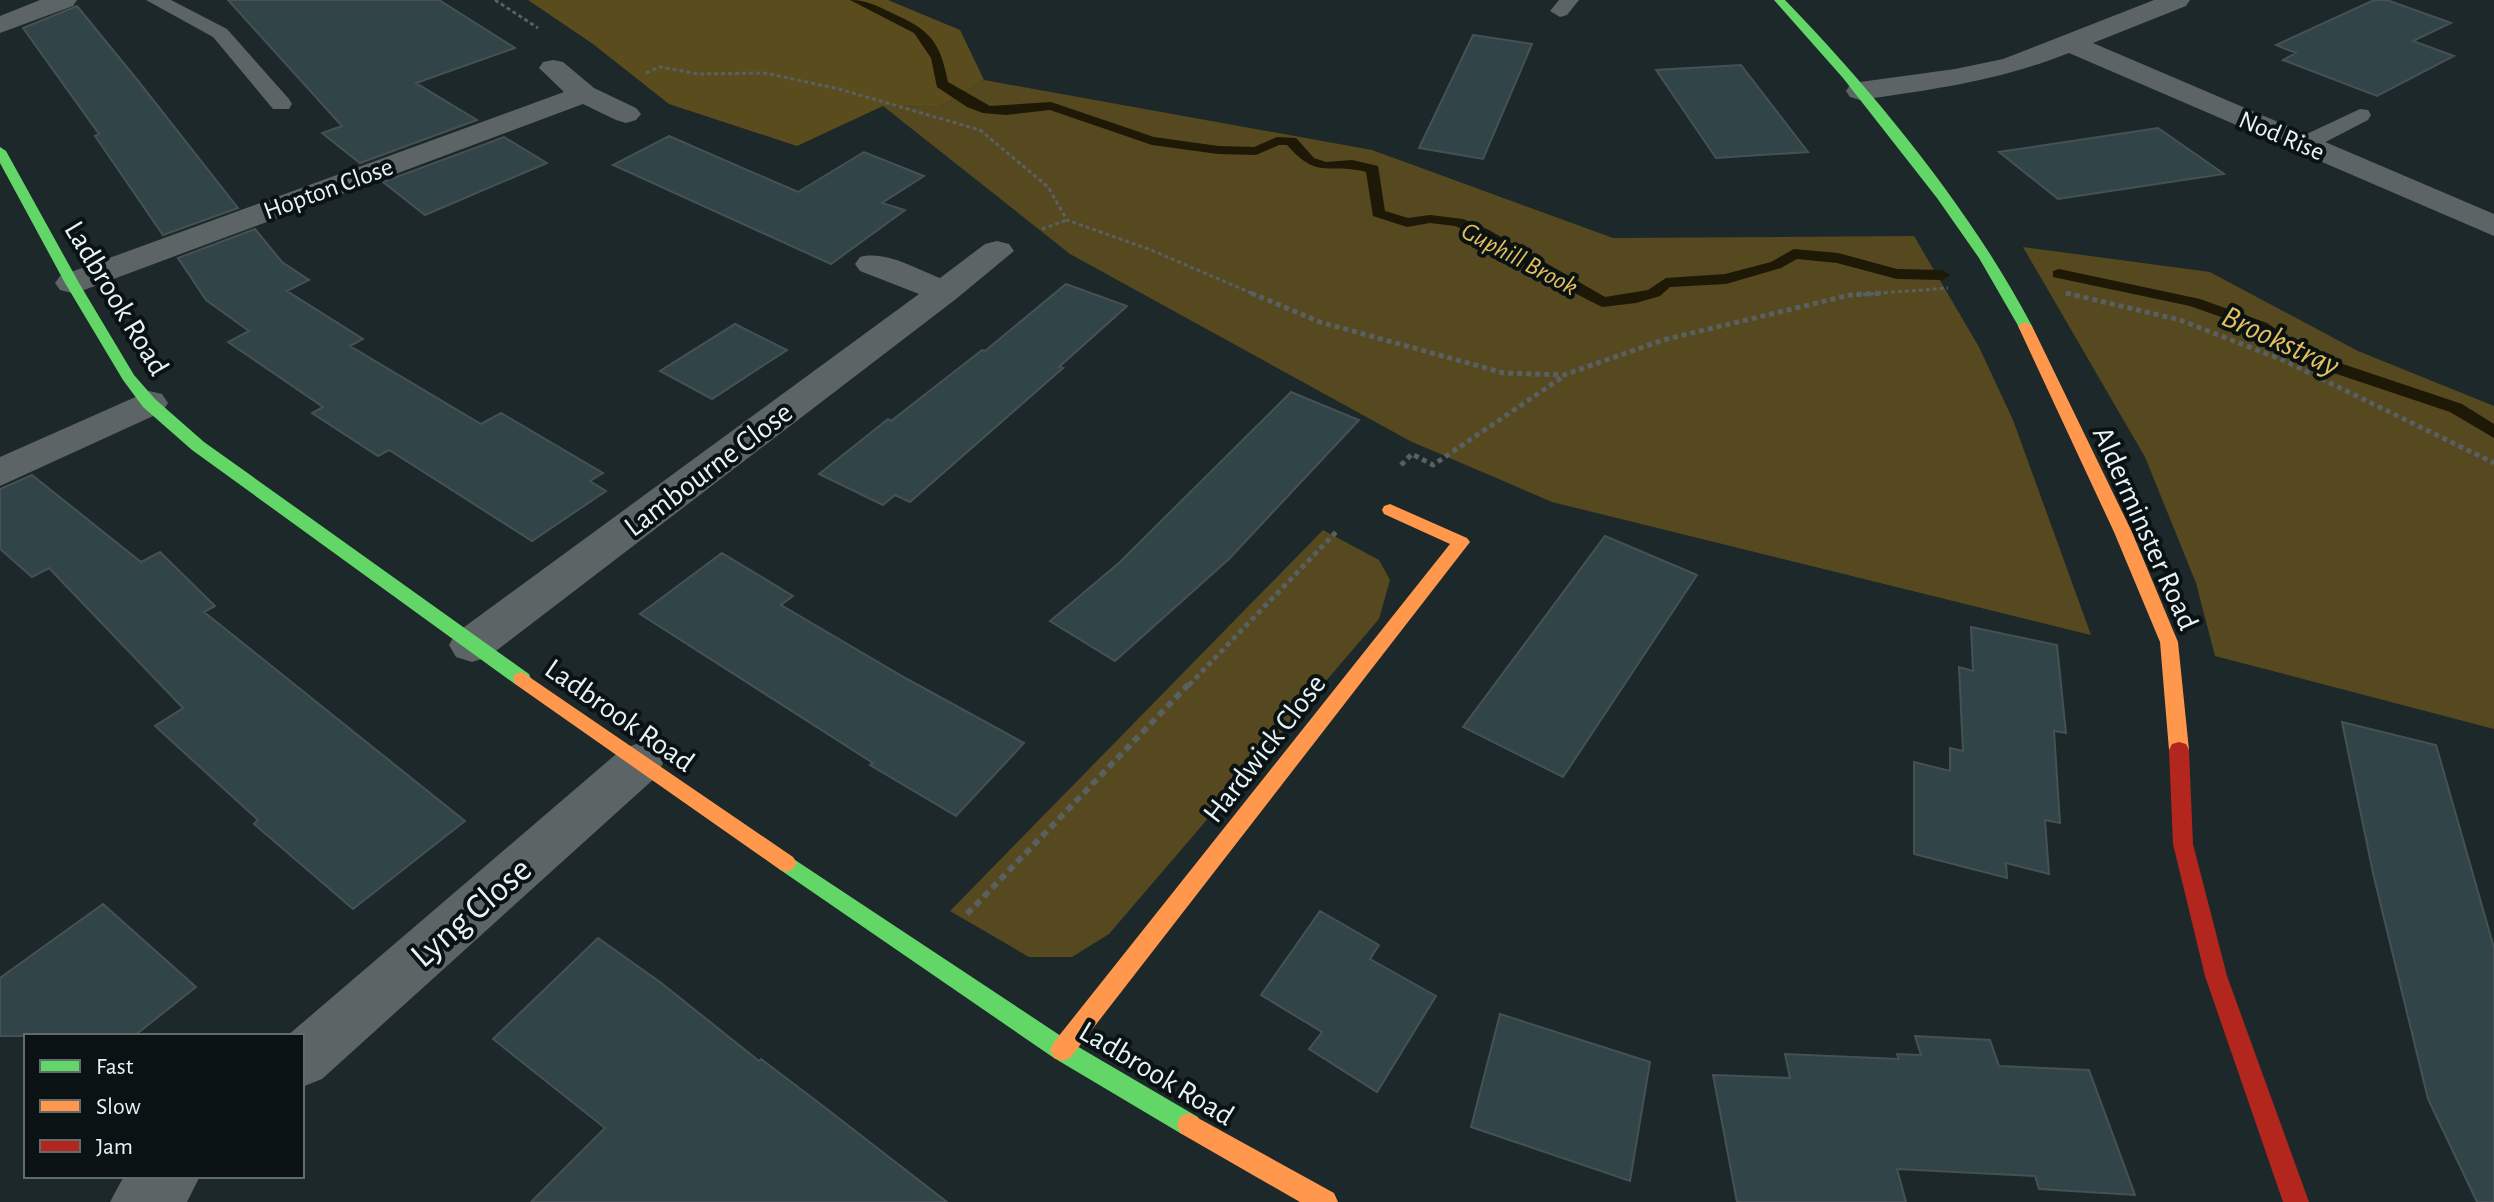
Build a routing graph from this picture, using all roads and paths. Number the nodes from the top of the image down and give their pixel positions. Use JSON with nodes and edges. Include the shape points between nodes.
{"nodes":[{"id":1,"x":64,"y":0,"type":"edge"},
{"id":2,"x":156,"y":0,"type":"edge"},
{"id":3,"x":495,"y":0,"type":"edge"},
{"id":4,"x":1779,"y":0,"type":"edge"},
{"id":5,"x":2162,"y":2,"type":"edge"},
{"id":6,"x":504,"y":6,"type":"dead end"},
{"id":7,"x":0,"y":25,"type":"edge"},
{"id":8,"x":2070,"y":43,"type":"junction"},
{"id":9,"x":553,"y":68,"type":"dead end"},
{"id":10,"x":1860,"y":91,"type":"junction"},
{"id":11,"x":584,"y":94,"type":"junction"},
{"id":12,"x":281,"y":104,"type":"dead end"},
{"id":13,"x":626,"y":114,"type":"dead end"},
{"id":14,"x":2360,"y":115,"type":"dead end"},
{"id":15,"x":2304,"y":144,"type":"junction"},
{"id":16,"x":0,"y":151,"type":"edge"},
{"id":17,"x":2494,"y":226,"type":"edge"},
{"id":18,"x":997,"y":251,"type":"dead end"},
{"id":19,"x":872,"y":264,"type":"dead end"},
{"id":20,"x":72,"y":283,"type":"junction"},
{"id":21,"x":2006,"y":287,"type":"junction"},
{"id":22,"x":944,"y":292,"type":"junction"},
{"id":23,"x":1564,"y":375,"type":"junction"},
{"id":24,"x":149,"y":403,"type":"junction"},
{"id":25,"x":2494,"y":463,"type":"edge"},
{"id":26,"x":0,"y":473,"type":"edge"},
{"id":27,"x":1390,"y":477,"type":"dead end"},
{"id":28,"x":1390,"y":510,"type":"dead end"},
{"id":29,"x":1345,"y":523,"type":"dead end"},
{"id":30,"x":472,"y":645,"type":"junction"},
{"id":31,"x":639,"y":763,"type":"junction"},
{"id":32,"x":925,"y":957,"type":"junction"},
{"id":33,"x":1062,"y":1050,"type":"junction"},
{"id":34,"x":304,"y":1058,"type":"edge"},
{"id":35,"x":168,"y":1178,"type":"edge"},
{"id":36,"x":1304,"y":1197,"type":"edge"},
{"id":37,"x":141,"y":1202,"type":"edge"},
{"id":38,"x":2296,"y":1202,"type":"edge"}],
"edges":[{"from":1,"to":7,"type":"street"},
{"from":2,"to":12,"type":"lane","via":[[220,33]]},
{"from":3,"to":6,"type":"path"},
{"from":4,"to":10,"type":"street","name":"Alderminster Road"},
{"from":5,"to":8,"type":"street"},
{"from":8,"to":10,"type":"street","via":[[2011,66]]},
{"from":8,"to":15,"type":"street","name":"Nod Rise"},
{"from":9,"to":11,"type":"street"},
{"from":10,"to":21,"type":"street","name":"Alderminster Road","via":[[1968,228]]},
{"from":11,"to":13,"type":"street"},
{"from":11,"to":20,"type":"street","name":"Hopton Close"},
{"from":11,"to":23,"type":"path","via":[[660,67],[698,74],[765,73],[928,114],[980,130],[1048,187],[1067,220],[1320,322],[1504,373]]},
{"from":14,"to":15,"type":"lane"},
{"from":15,"to":17,"type":"street","name":"Nod Rise"},
{"from":16,"to":20,"type":"street","name":"Ladbrook Road"},
{"from":18,"to":22,"type":"street","name":"Lambourne Close"},
{"from":19,"to":22,"type":"street"},
{"from":20,"to":24,"type":"street","name":"Ladbrook Road"},
{"from":21,"to":23,"type":"path","via":[[1850,295],[1663,340]]},
{"from":21,"to":25,"type":"path","via":[[2079,294],[2180,320],[2285,361]]},
{"from":21,"to":38,"type":"street","name":"Alderminster Road","via":[[2123,532],[2169,642],[2183,844],[2216,976]]},
{"from":22,"to":30,"type":"street","name":"Lambourne Close"},
{"from":23,"to":27,"type":"path","via":[[1433,465],[1412,454]]},
{"from":24,"to":26,"type":"street"},
{"from":24,"to":30,"type":"street","name":"Ladbrook Road","via":[[198,446]]},
{"from":28,"to":33,"type":"street","name":"Hardwick Close","via":[[1461,542]]},
{"from":29,"to":32,"type":"path"},
{"from":30,"to":31,"type":"street","name":"Ladbrook Road"},
{"from":31,"to":32,"type":"street","name":"Ladbrook Road"},
{"from":31,"to":34,"type":"street","name":"Lyng Close"},
{"from":32,"to":33,"type":"street","name":"Ladbrook Road"},
{"from":33,"to":36,"type":"street","name":"Ladbrook Road"},
{"from":35,"to":37,"type":"street"}]}
